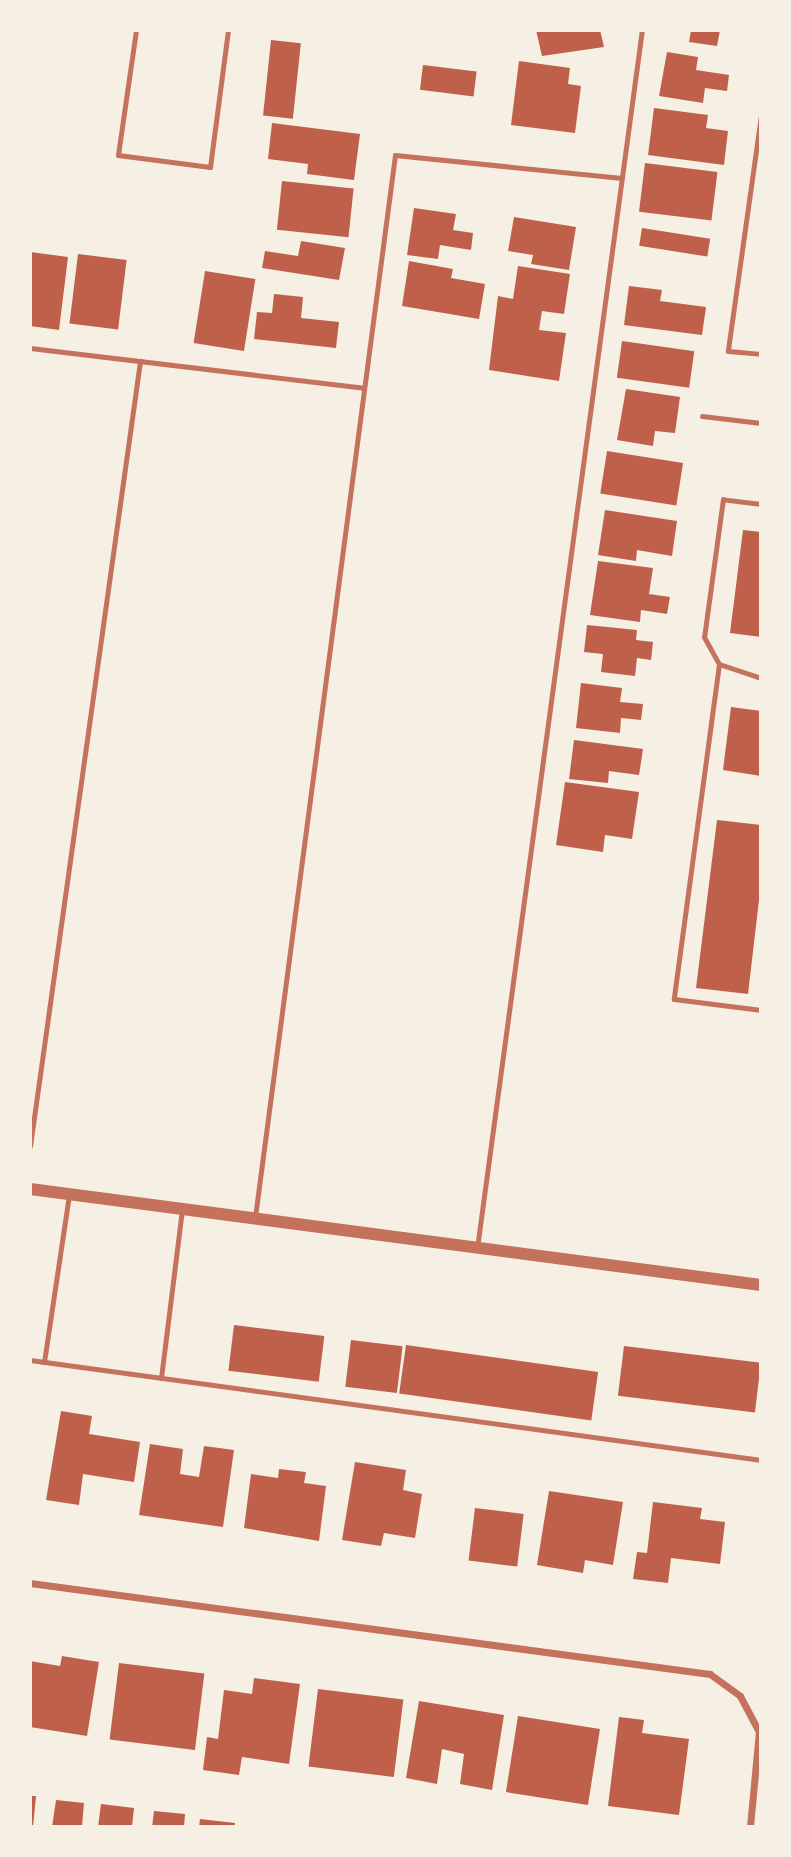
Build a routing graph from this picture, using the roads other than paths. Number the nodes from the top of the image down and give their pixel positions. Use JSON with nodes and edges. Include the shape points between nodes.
{"nodes":[{"id":1,"x":135,"y":30,"type":"edge"},
{"id":2,"x":228,"y":30,"type":"edge"},
{"id":3,"x":642,"y":30,"type":"edge"},
{"id":4,"x":761,"y":116,"type":"edge"},
{"id":5,"x":622,"y":178,"type":"junction"},
{"id":6,"x":30,"y":348,"type":"edge"},
{"id":7,"x":761,"y":354,"type":"edge"},
{"id":8,"x":139,"y":361,"type":"junction"},
{"id":9,"x":364,"y":388,"type":"junction"},
{"id":10,"x":702,"y":416,"type":"dead end"},
{"id":11,"x":761,"y":423,"type":"edge"},
{"id":12,"x":761,"y":504,"type":"edge"},
{"id":13,"x":719,"y":664,"type":"junction"},
{"id":14,"x":761,"y":678,"type":"edge"},
{"id":15,"x":761,"y":1010,"type":"edge"},
{"id":16,"x":30,"y":1146,"type":"edge"},
{"id":17,"x":30,"y":1189,"type":"edge"},
{"id":18,"x":69,"y":1194,"type":"junction"},
{"id":19,"x":181,"y":1209,"type":"junction"},
{"id":20,"x":255,"y":1219,"type":"junction"},
{"id":21,"x":477,"y":1248,"type":"junction"},
{"id":22,"x":761,"y":1285,"type":"edge"},
{"id":23,"x":30,"y":1360,"type":"edge"},
{"id":24,"x":44,"y":1362,"type":"junction"},
{"id":25,"x":161,"y":1378,"type":"junction"},
{"id":26,"x":761,"y":1460,"type":"edge"},
{"id":27,"x":30,"y":1583,"type":"edge"},
{"id":28,"x":750,"y":1827,"type":"edge"}],
"edges":[{"from":1,"to":2,"type":"lane","via":[[118,155],[209,167]]},
{"from":3,"to":5,"type":"lane"},
{"from":4,"to":7,"type":"lane","via":[[728,351]]},
{"from":5,"to":9,"type":"lane","via":[[395,155]]},
{"from":5,"to":21,"type":"lane"},
{"from":6,"to":8,"type":"lane"},
{"from":8,"to":9,"type":"lane"},
{"from":8,"to":16,"type":"lane"},
{"from":9,"to":20,"type":"lane"},
{"from":10,"to":11,"type":"lane"},
{"from":12,"to":13,"type":"lane","via":[[723,499],[704,637]]},
{"from":13,"to":14,"type":"lane"},
{"from":13,"to":15,"type":"lane","via":[[674,999]]},
{"from":17,"to":18,"type":"street"},
{"from":18,"to":19,"type":"street"},
{"from":18,"to":24,"type":"lane"},
{"from":19,"to":20,"type":"street"},
{"from":19,"to":25,"type":"lane"},
{"from":20,"to":21,"type":"street"},
{"from":21,"to":22,"type":"street"},
{"from":23,"to":24,"type":"lane"},
{"from":24,"to":25,"type":"lane"},
{"from":25,"to":26,"type":"lane"},
{"from":27,"to":28,"type":"street","via":[[710,1674],[740,1696],[759,1731]]}]}
